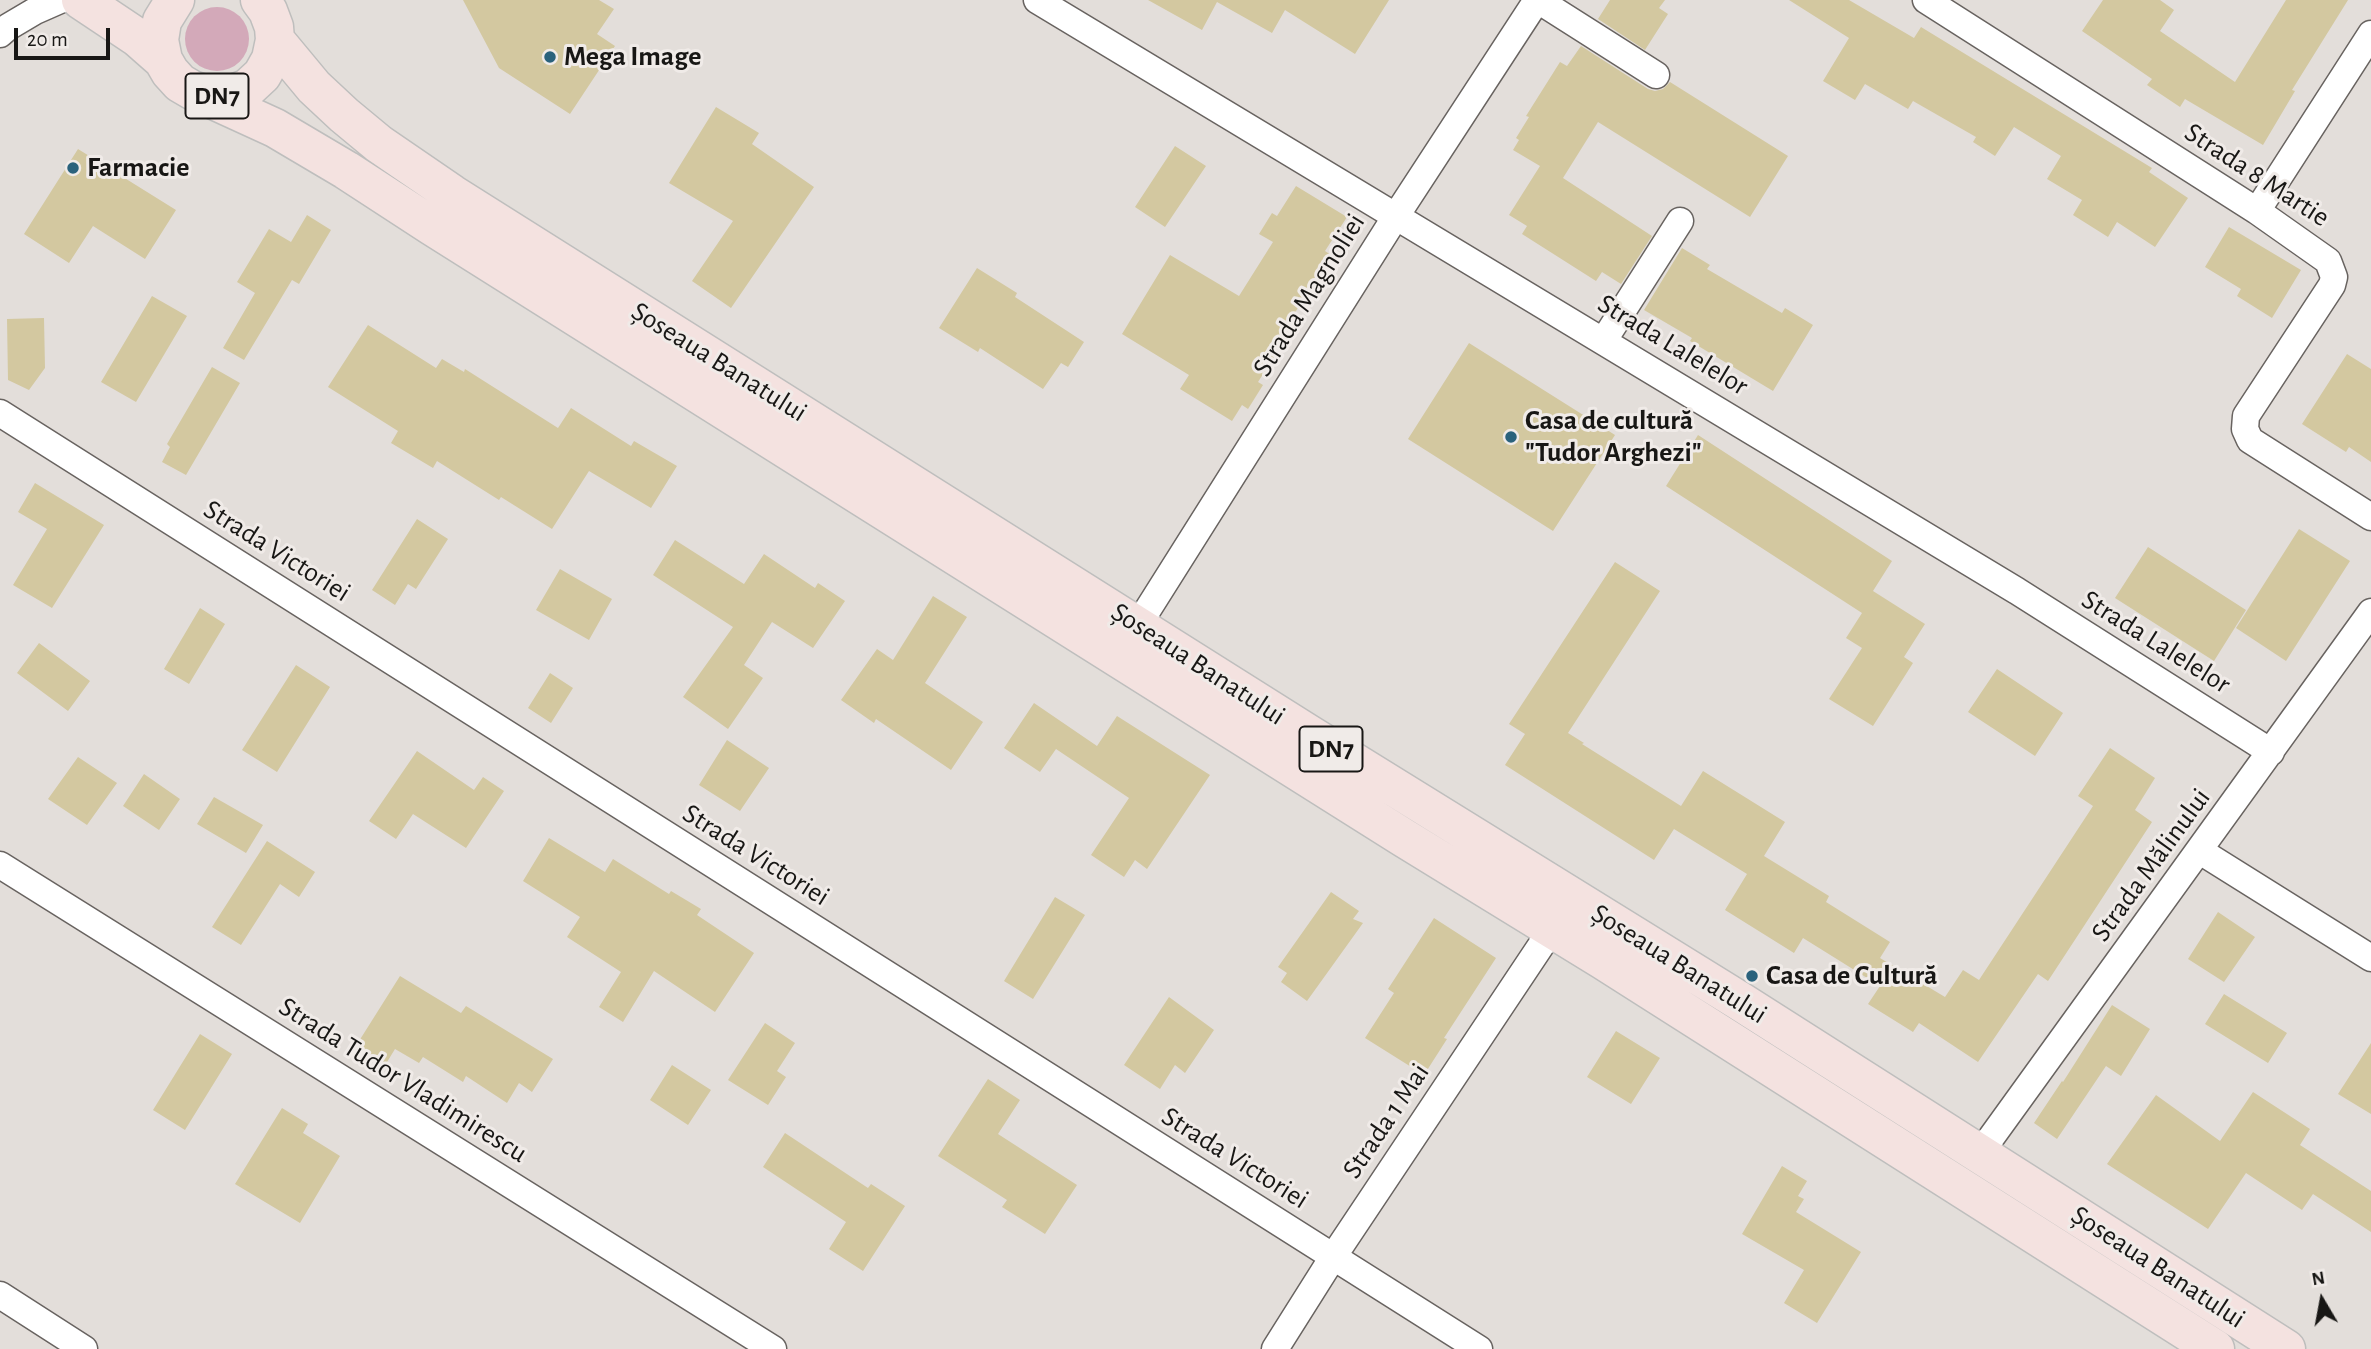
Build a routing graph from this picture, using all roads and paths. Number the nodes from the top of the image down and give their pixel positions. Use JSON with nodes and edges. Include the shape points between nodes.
{"nodes":[{"id":1,"x":60,"y":0,"type":"edge"},
{"id":2,"x":81,"y":0,"type":"edge"},
{"id":3,"x":175,"y":0,"type":"edge"},
{"id":4,"x":260,"y":0,"type":"edge"},
{"id":5,"x":1037,"y":0,"type":"edge"},
{"id":6,"x":1537,"y":0,"type":"edge"},
{"id":7,"x":1926,"y":0,"type":"edge"},
{"id":8,"x":0,"y":34,"type":"edge"},
{"id":9,"x":2371,"y":34,"type":"edge"},
{"id":10,"x":275,"y":40,"type":"junction"},
{"id":11,"x":163,"y":60,"type":"junction"},
{"id":12,"x":1656,"y":75,"type":"dead end"},
{"id":13,"x":192,"y":90,"type":"junction"},
{"id":14,"x":2257,"y":211,"type":"junction"},
{"id":15,"x":1396,"y":216,"type":"junction"},
{"id":16,"x":1680,"y":221,"type":"dead end"},
{"id":17,"x":1604,"y":340,"type":"junction"},
{"id":18,"x":0,"y":413,"type":"edge"},
{"id":19,"x":2371,"y":517,"type":"edge"},
{"id":20,"x":2371,"y":612,"type":"edge"},
{"id":21,"x":1138,"y":625,"type":"junction"},
{"id":22,"x":2271,"y":752,"type":"junction"},
{"id":23,"x":2200,"y":850,"type":"junction"},
{"id":24,"x":0,"y":865,"type":"edge"},
{"id":25,"x":1552,"y":929,"type":"junction"},
{"id":26,"x":2371,"y":958,"type":"edge"},
{"id":27,"x":1980,"y":1153,"type":"junction"},
{"id":28,"x":1333,"y":1257,"type":"junction"},
{"id":29,"x":0,"y":1295,"type":"edge"},
{"id":30,"x":84,"y":1349,"type":"edge"},
{"id":31,"x":773,"y":1349,"type":"edge"},
{"id":32,"x":1275,"y":1349,"type":"edge"},
{"id":33,"x":1479,"y":1349,"type":"edge"},
{"id":34,"x":2214,"y":1349,"type":"edge"},
{"id":35,"x":2286,"y":1349,"type":"edge"}],
"edges":[{"from":1,"to":8,"type":"street"},
{"from":2,"to":11,"type":"main road","number":"DN7"},
{"from":3,"to":11,"type":"main road","number":"DN7","via":[[162,21]]},
{"from":4,"to":10,"type":"main road","number":"DN7","via":[[274,27]]},
{"from":5,"to":15,"type":"street","name":"Strada Lalelelor"},
{"from":6,"to":12,"type":"street"},
{"from":6,"to":15,"type":"street","name":"Strada Magnoliei"},
{"from":7,"to":14,"type":"street","name":"Strada 8 Martie"},
{"from":9,"to":14,"type":"street"},
{"from":10,"to":13,"type":"main road","number":"DN7","via":[[267,67],[248,88],[210,96]]},
{"from":10,"to":21,"type":"main road","name":"Șoseaua Banatului","number":"DN7","via":[[344,115],[452,194]]},
{"from":11,"to":13,"type":"main road","number":"DN7","via":[[180,83]]},
{"from":13,"to":25,"type":"main road","name":"Șoseaua Banatului","number":"DN7","via":[[275,128],[346,170]]},
{"from":14,"to":19,"type":"street","name":"Strada 8 Martie","via":[[2322,255],[2334,277],[2246,416],[2245,429],[2250,440]]},
{"from":15,"to":17,"type":"street","name":"Strada Lalelelor"},
{"from":15,"to":21,"type":"street","name":"Strada Magnoliei"},
{"from":16,"to":17,"type":"street"},
{"from":17,"to":22,"type":"street","name":"Strada Lalelelor"},
{"from":18,"to":28,"type":"street","name":"Strada Victoriei"},
{"from":20,"to":22,"type":"street","name":"Strada Mălinului"},
{"from":21,"to":27,"type":"main road","name":"Șoseaua Banatului","number":"DN7"},
{"from":22,"to":23,"type":"street","name":"Strada Mălinului"},
{"from":23,"to":26,"type":"street"},
{"from":23,"to":27,"type":"street","name":"Strada Mălinului"},
{"from":24,"to":31,"type":"street","name":"Strada Tudor Vladimirescu"},
{"from":25,"to":28,"type":"street","name":"Strada 1 Mai"},
{"from":25,"to":34,"type":"main road","name":"Șoseaua Banatului","number":"DN7"},
{"from":27,"to":35,"type":"main road","name":"Șoseaua Banatului","number":"DN7"},
{"from":28,"to":32,"type":"street","name":"Strada 1 Mai"},
{"from":28,"to":33,"type":"street","name":"Strada Victoriei"},
{"from":29,"to":30,"type":"street"}]}
